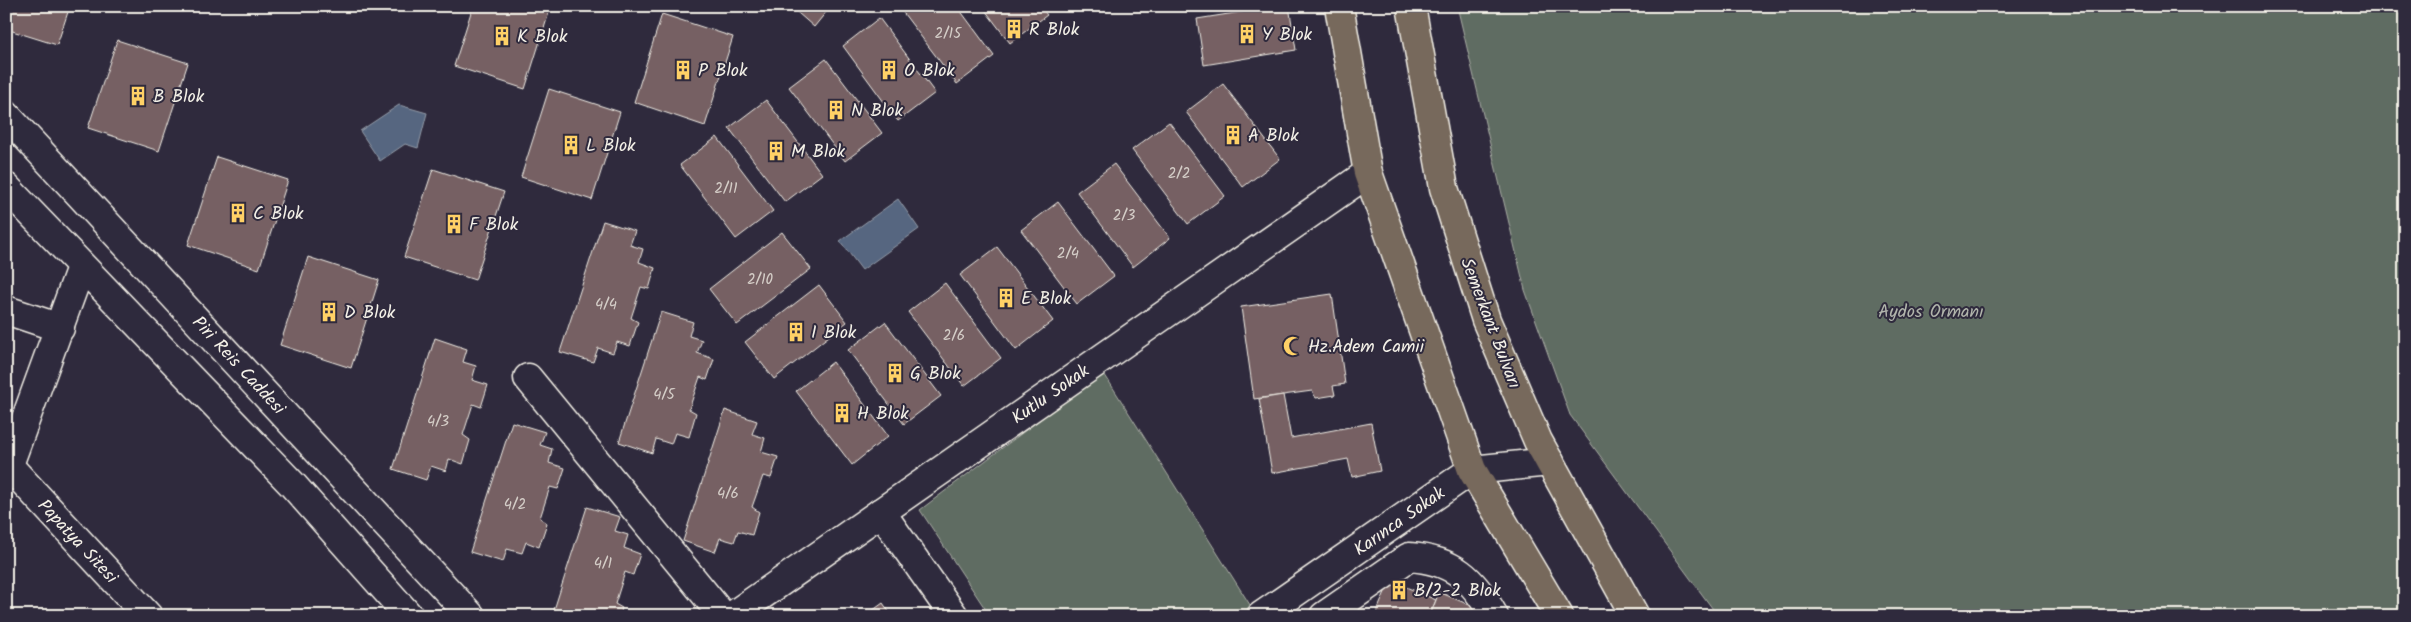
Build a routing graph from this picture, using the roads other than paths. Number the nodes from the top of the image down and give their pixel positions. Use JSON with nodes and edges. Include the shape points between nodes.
{"nodes":[{"id":1,"x":1339,"y":6,"type":"edge"},
{"id":2,"x":1411,"y":6,"type":"edge"},
{"id":3,"x":6,"y":115,"type":"edge"},
{"id":4,"x":1368,"y":173,"type":"junction"},
{"id":5,"x":6,"y":187,"type":"edge"},
{"id":6,"x":81,"y":267,"type":"junction"},
{"id":7,"x":6,"y":310,"type":"edge"},
{"id":8,"x":60,"y":328,"type":"junction"},
{"id":9,"x":528,"y":378,"type":"dead end"},
{"id":10,"x":1550,"y":462,"type":"junction"},
{"id":11,"x":8,"y":469,"type":"edge"},
{"id":12,"x":1472,"y":470,"type":"junction"},
{"id":13,"x":881,"y":512,"type":"junction"},
{"id":14,"x":148,"y":616,"type":"edge"},
{"id":15,"x":408,"y":616,"type":"edge"},
{"id":16,"x":471,"y":616,"type":"edge"},
{"id":17,"x":723,"y":616,"type":"edge"},
{"id":18,"x":732,"y":616,"type":"edge"},
{"id":19,"x":954,"y":616,"type":"edge"},
{"id":20,"x":1261,"y":616,"type":"edge"},
{"id":21,"x":1324,"y":616,"type":"edge"},
{"id":22,"x":1494,"y":616,"type":"edge"},
{"id":23,"x":1559,"y":616,"type":"edge"},
{"id":24,"x":1636,"y":616,"type":"edge"}],
"edges":[{"from":1,"to":4,"type":"main road"},
{"from":2,"to":10,"type":"main road","name":"Semerkant Bulvarı","via":[[1444,188],[1486,320]]},
{"from":3,"to":16,"type":"street","name":"Piri Reis Caddesi"},
{"from":4,"to":12,"type":"main road"},
{"from":4,"to":13,"type":"street","name":"Kutlu Sokak"},
{"from":5,"to":6,"type":"street"},
{"from":6,"to":8,"type":"street","name":"Papatya Sitesi"},
{"from":6,"to":15,"type":"street","via":[[292,484]]},
{"from":7,"to":8,"type":"street"},
{"from":8,"to":11,"type":"street","name":"Papatya Sitesi"},
{"from":9,"to":17,"type":"street"},
{"from":10,"to":12,"type":"street","name":"Karınca Sokak"},
{"from":10,"to":24,"type":"main road","name":"Semerkant Bulvarı"},
{"from":11,"to":14,"type":"street","name":"Papatya Sitesi"},
{"from":12,"to":20,"type":"street","name":"Karınca Sokak"},
{"from":12,"to":23,"type":"main road"},
{"from":13,"to":18,"type":"street","name":"Kutlu Sokak"},
{"from":13,"to":19,"type":"street"},
{"from":21,"to":22,"type":"street","via":[[1409,557],[1425,558],[1455,569],[1471,581]]}]}
